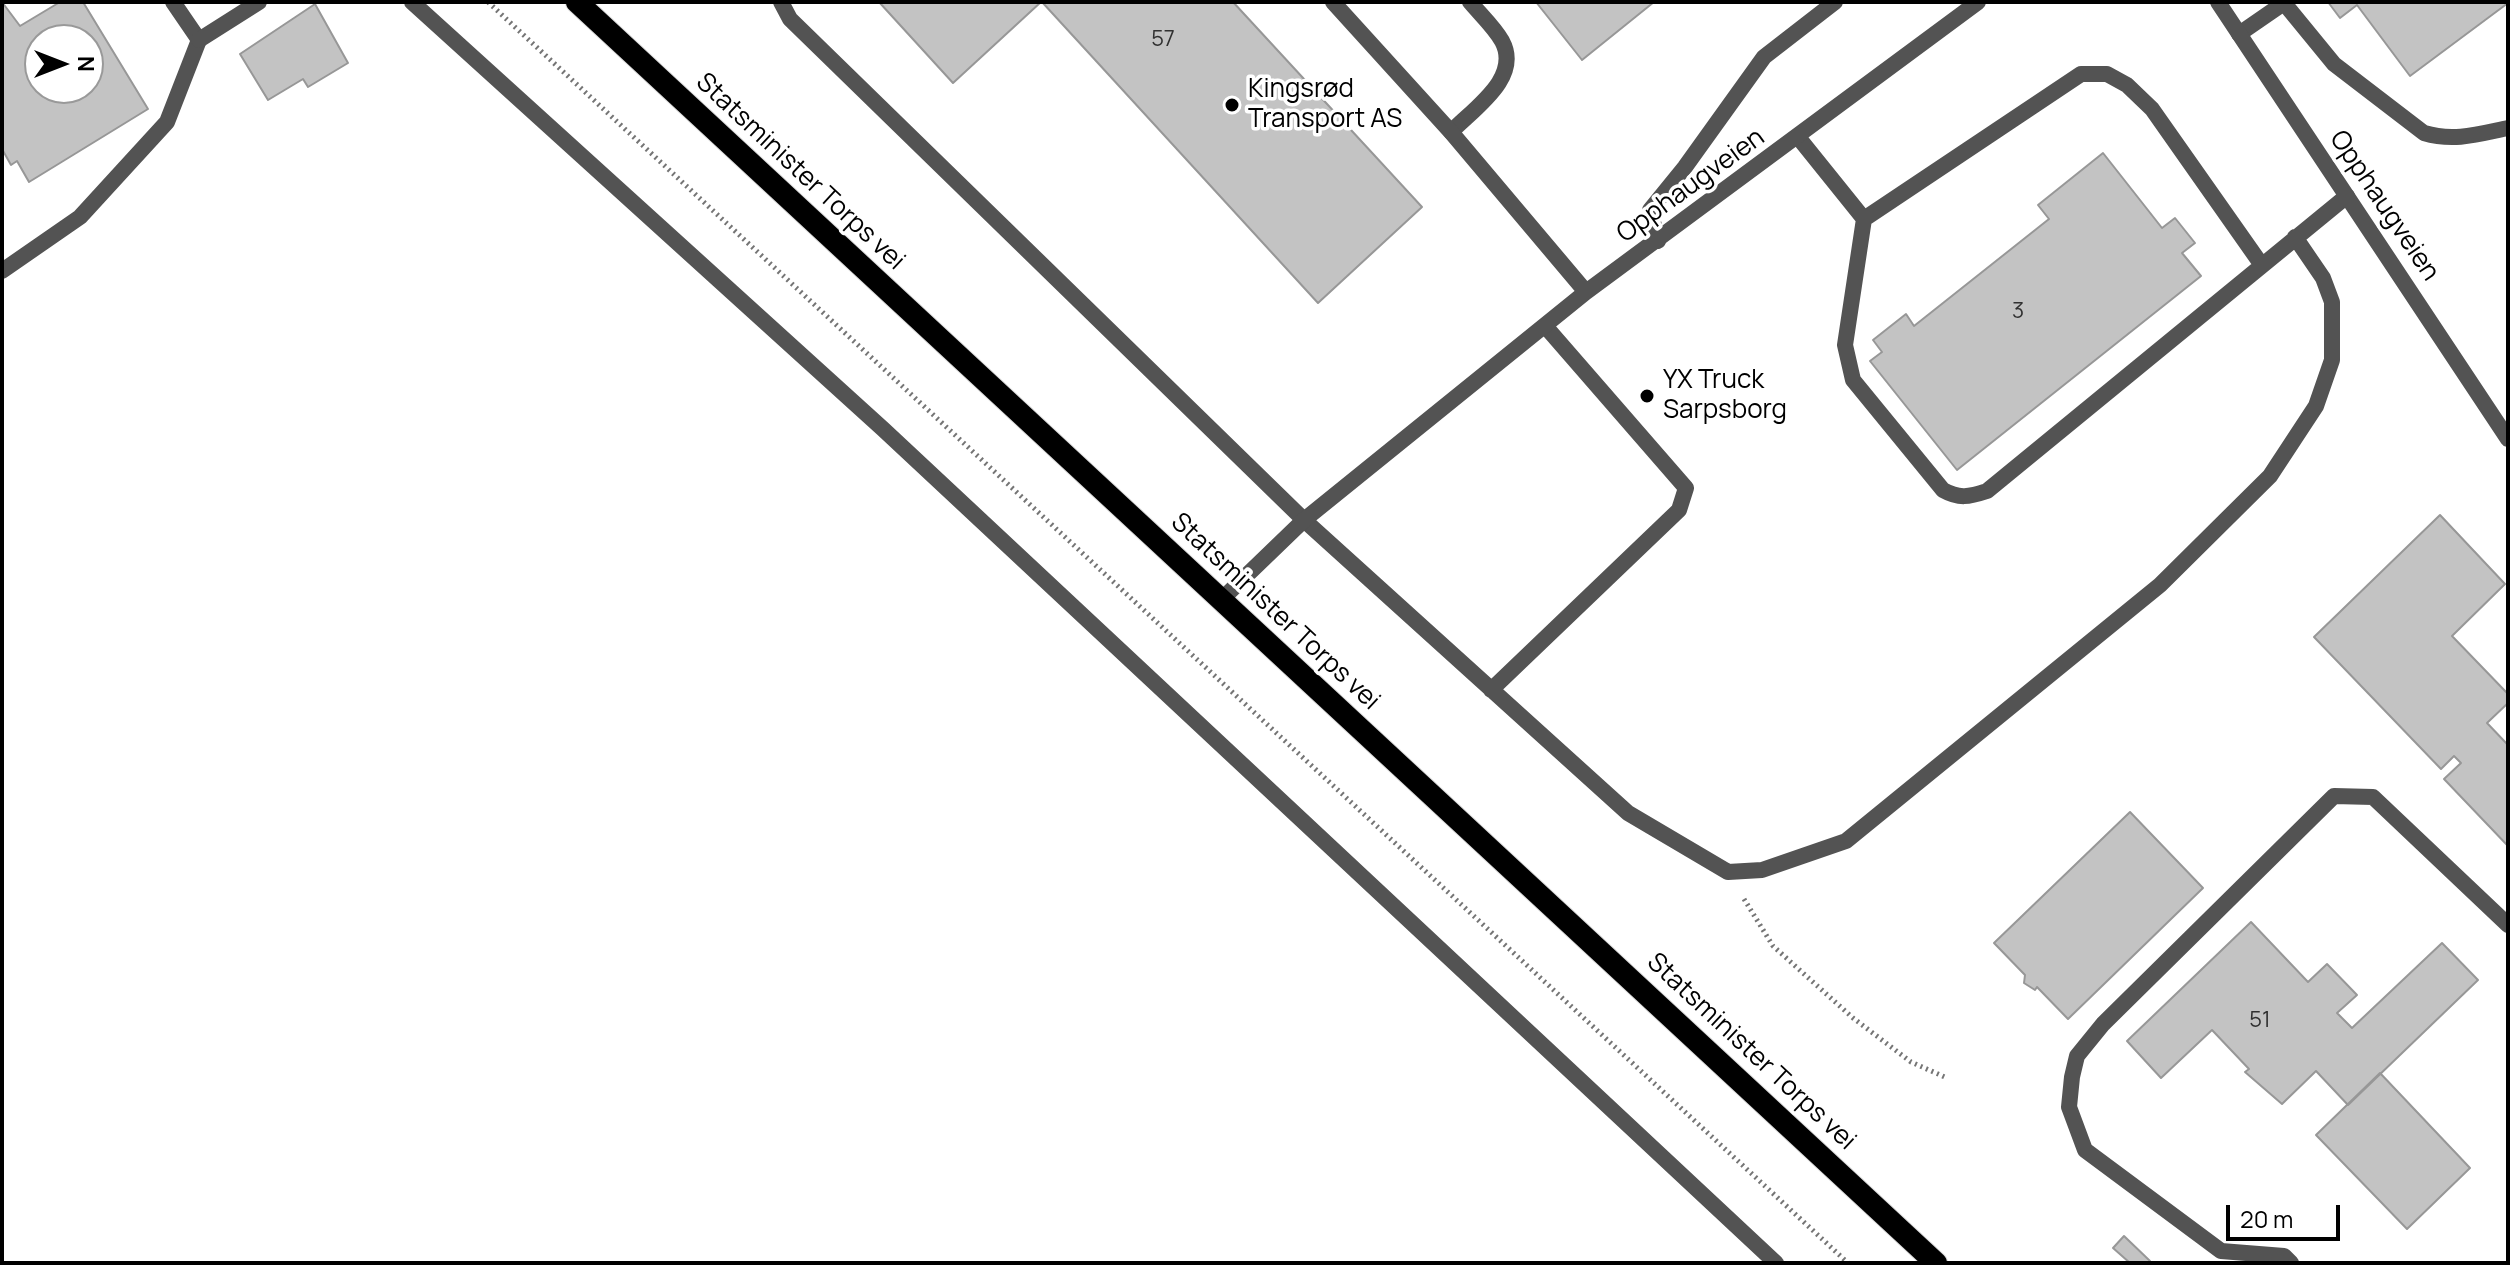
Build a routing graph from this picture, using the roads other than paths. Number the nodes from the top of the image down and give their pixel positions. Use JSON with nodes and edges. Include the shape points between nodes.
{"nodes":[{"id":1,"x":173,"y":2,"type":"edge"},
{"id":2,"x":259,"y":2,"type":"edge"},
{"id":3,"x":412,"y":2,"type":"edge"},
{"id":4,"x":577,"y":2,"type":"edge"},
{"id":5,"x":781,"y":2,"type":"edge"},
{"id":6,"x":1333,"y":2,"type":"edge"},
{"id":7,"x":1470,"y":2,"type":"edge"},
{"id":8,"x":1835,"y":2,"type":"edge"},
{"id":9,"x":1978,"y":2,"type":"edge"},
{"id":10,"x":2218,"y":2,"type":"edge"},
{"id":11,"x":2239,"y":34,"type":"junction"},
{"id":12,"x":199,"y":40,"type":"junction"},
{"id":13,"x":2508,"y":128,"type":"edge"},
{"id":14,"x":1451,"y":132,"type":"junction"},
{"id":15,"x":1798,"y":137,"type":"junction"},
{"id":16,"x":2347,"y":196,"type":"junction"},
{"id":17,"x":1864,"y":219,"type":"junction"},
{"id":18,"x":2295,"y":237,"type":"junction"},
{"id":19,"x":1658,"y":241,"type":"junction"},
{"id":20,"x":2261,"y":264,"type":"junction"},
{"id":21,"x":2,"y":271,"type":"edge"},
{"id":22,"x":1586,"y":292,"type":"junction"},
{"id":23,"x":1546,"y":327,"type":"junction"},
{"id":24,"x":2508,"y":439,"type":"edge"},
{"id":25,"x":1304,"y":520,"type":"junction"},
{"id":26,"x":1220,"y":601,"type":"junction"},
{"id":27,"x":1491,"y":690,"type":"junction"},
{"id":28,"x":2508,"y":925,"type":"edge"},
{"id":29,"x":1776,"y":1263,"type":"edge"},
{"id":30,"x":1936,"y":1263,"type":"edge"},
{"id":31,"x":2291,"y":1263,"type":"edge"}],
"edges":[{"from":1,"to":12,"type":"street"},
{"from":2,"to":12,"type":"street"},
{"from":3,"to":29,"type":"street","via":[[895,439]]},
{"from":4,"to":26,"type":"highway","name":"Statsminister Torps vei"},
{"from":5,"to":25,"type":"street","via":[[790,19]]},
{"from":6,"to":14,"type":"street"},
{"from":7,"to":14,"type":"street","via":[[1502,42],[1505,72]]},
{"from":8,"to":19,"type":"street","via":[[1764,57],[1650,210]]},
{"from":9,"to":15,"type":"street","name":"Opphaugveien"},
{"from":10,"to":11,"type":"street","name":"Opphaugveien"},
{"from":11,"to":13,"type":"street","via":[[2284,3],[2334,64],[2424,133],[2460,138]]},
{"from":11,"to":16,"type":"street","name":"Opphaugveien"},
{"from":12,"to":21,"type":"street","via":[[167,122],[80,217]]},
{"from":14,"to":22,"type":"street"},
{"from":15,"to":17,"type":"street"},
{"from":15,"to":19,"type":"street","name":"Opphaugveien"},
{"from":16,"to":18,"type":"street"},
{"from":16,"to":24,"type":"street","name":"Opphaugveien"},
{"from":17,"to":20,"type":"street","via":[[2081,74],[2107,74],[2152,109]]},
{"from":17,"to":20,"type":"street","via":[[1845,345],[1853,380],[1943,490],[1956,497],[1987,491]]},
{"from":18,"to":20,"type":"street"},
{"from":18,"to":27,"type":"street","via":[[2323,278],[2332,302],[2332,360],[2316,406],[2270,476],[2160,585],[1846,841],[1762,870],[1728,872],[1628,813]]},
{"from":19,"to":22,"type":"street","name":"Opphaugveien"},
{"from":22,"to":23,"type":"street","name":"Opphaugveien"},
{"from":23,"to":25,"type":"street","name":"Opphaugveien"},
{"from":23,"to":27,"type":"street","via":[[1686,488],[1679,510]]},
{"from":25,"to":26,"type":"street","name":"Opphaugveien"},
{"from":25,"to":27,"type":"street"},
{"from":26,"to":30,"type":"highway","name":"Statsminister Torps vei"},
{"from":28,"to":31,"type":"street","via":[[2373,797],[2334,796],[2103,1024],[2077,1056],[2069,1107],[2085,1150],[2221,1251],[2284,1256]]}]}
